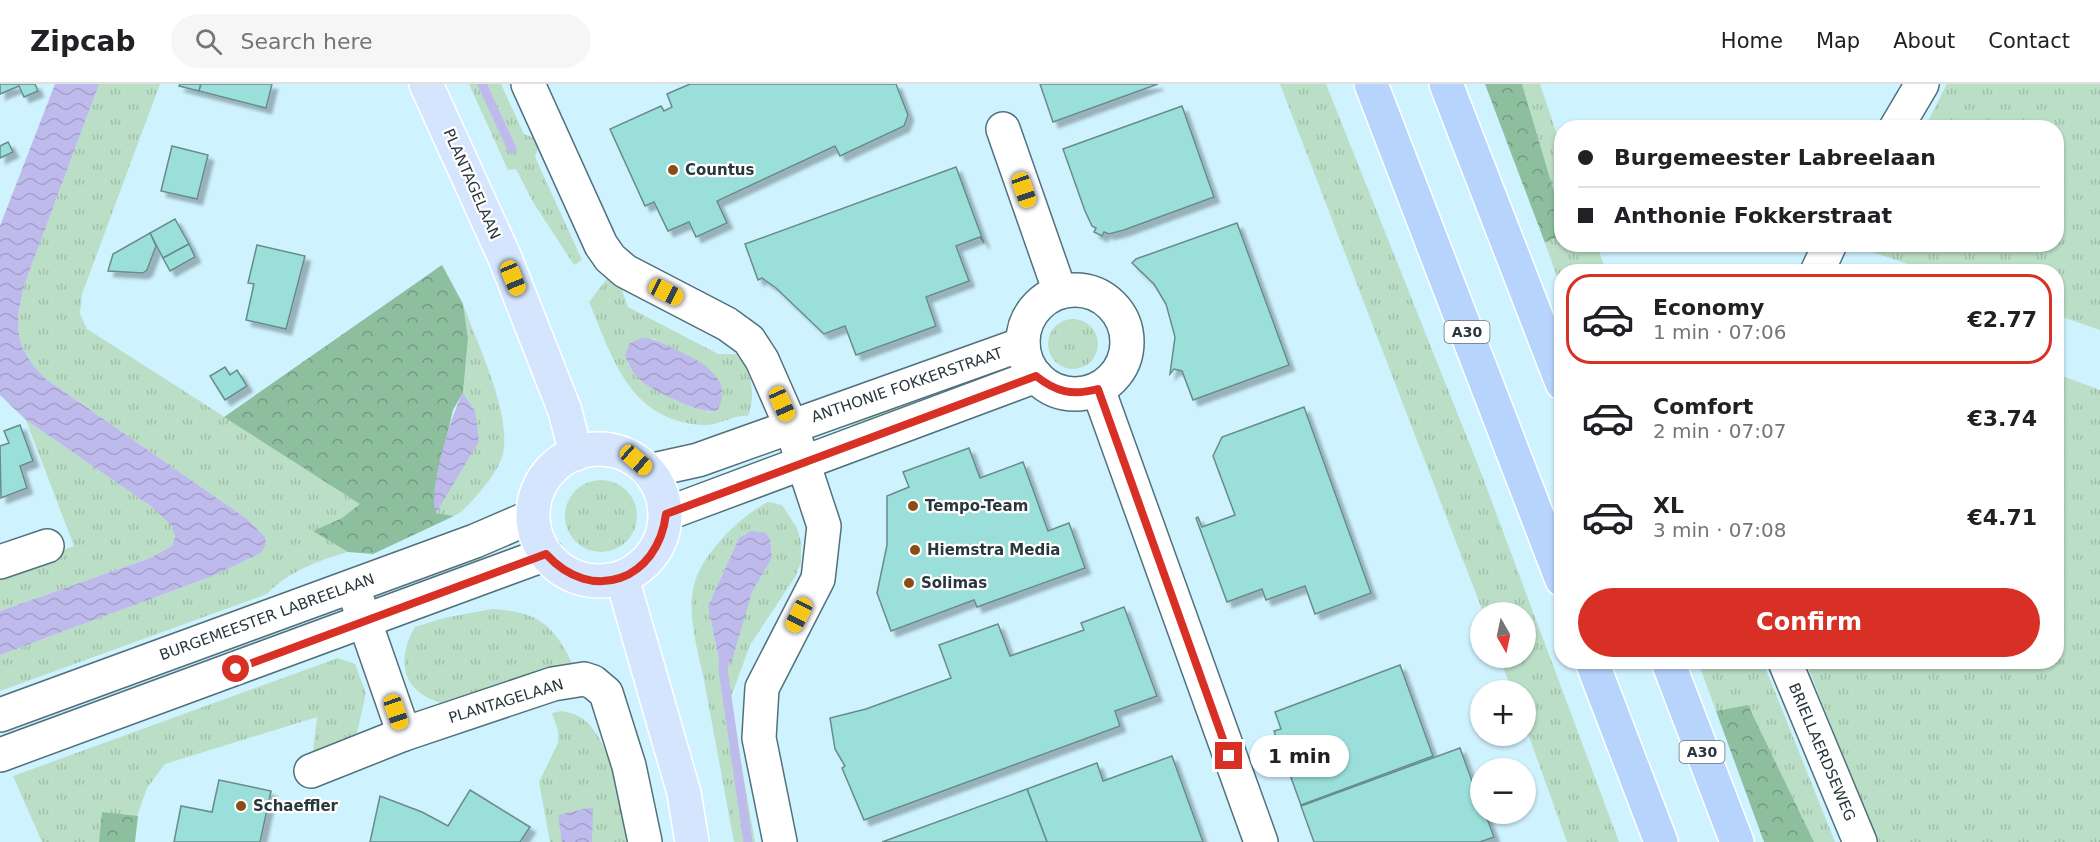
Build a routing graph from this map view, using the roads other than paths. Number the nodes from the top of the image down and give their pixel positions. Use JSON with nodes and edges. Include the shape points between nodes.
{"nodes":[{"id":1,"x":426,"y":84,"type":"edge"},
{"id":2,"x":528,"y":84,"type":"edge"},
{"id":3,"x":1371,"y":84,"type":"edge"},
{"id":4,"x":1446,"y":84,"type":"edge"},
{"id":5,"x":1922,"y":84,"type":"edge"},
{"id":6,"x":1901,"y":120,"type":"edge"},
{"id":7,"x":1003,"y":129,"type":"dead end"},
{"id":8,"x":1060,"y":292,"type":"junction"},
{"id":9,"x":1023,"y":344,"type":"junction"},
{"id":10,"x":1554,"y":362,"type":"edge"},
{"id":11,"x":1036,"y":376,"type":"junction"},
{"id":12,"x":1098,"y":389,"type":"junction"},
{"id":13,"x":791,"y":426,"type":"junction"},
{"id":14,"x":576,"y":454,"type":"junction"},
{"id":15,"x":804,"y":460,"type":"junction"},
{"id":16,"x":648,"y":471,"type":"junction"},
{"id":17,"x":666,"y":514,"type":"junction"},
{"id":18,"x":533,"y":516,"type":"junction"},
{"id":19,"x":47,"y":546,"type":"dead end"},
{"id":20,"x":546,"y":554,"type":"junction"},
{"id":21,"x":1554,"y":559,"type":"edge"},
{"id":22,"x":0,"y":562,"type":"edge"},
{"id":23,"x":622,"y":578,"type":"junction"},
{"id":24,"x":352,"y":586,"type":"junction"},
{"id":25,"x":365,"y":622,"type":"junction"},
{"id":26,"x":1595,"y":669,"type":"edge"},
{"id":27,"x":1671,"y":669,"type":"edge"},
{"id":28,"x":1788,"y":669,"type":"edge"},
{"id":29,"x":0,"y":715,"type":"edge"},
{"id":30,"x":404,"y":734,"type":"junction"},
{"id":31,"x":0,"y":755,"type":"edge"},
{"id":32,"x":311,"y":771,"type":"dead end"},
{"id":33,"x":645,"y":842,"type":"edge"},
{"id":34,"x":692,"y":842,"type":"edge"},
{"id":35,"x":780,"y":842,"type":"edge"},
{"id":36,"x":1260,"y":842,"type":"edge"},
{"id":37,"x":1661,"y":842,"type":"edge"},
{"id":38,"x":1737,"y":842,"type":"edge"},
{"id":39,"x":1860,"y":842,"type":"edge"}],
"edges":[{"from":1,"to":14,"type":"main road","name":"PLANTAGELAAN","via":[[505,258],[565,411]]},
{"from":2,"to":13,"type":"street","via":[[610,258],[626,271],[727,324],[749,340]]},
{"from":3,"to":21,"type":"highway","number":"A30"},
{"from":4,"to":10,"type":"highway"},
{"from":5,"to":6,"type":"street"},
{"from":7,"to":8,"type":"street"},
{"from":8,"to":9,"type":"street","via":[[1044,299],[1032,312]]},
{"from":8,"to":12,"type":"street","via":[[1094,293],[1120,315],[1127,348],[1122,365]]},
{"from":9,"to":11,"type":"street","via":[[1026,361]]},
{"from":9,"to":13,"type":"street","name":"ANTHONIE FOKKERSTRAAT"},
{"from":11,"to":12,"type":"street","via":[[1064,393]]},
{"from":11,"to":15,"type":"street"},
{"from":12,"to":36,"type":"street"},
{"from":13,"to":15,"type":"street","name":"ANTHONIE FOKKERSTRAAT"},
{"from":13,"to":16,"type":"street","name":"ANTHONIE FOKKERSTRAAT","via":[[698,460]]},
{"from":14,"to":16,"type":"main road","via":[[591,450],[622,453]]},
{"from":14,"to":18,"type":"main road","via":[[558,463],[544,478]]},
{"from":15,"to":17,"type":"street"},
{"from":15,"to":35,"type":"street","name":"ANTHONIE FOKKERSTRAAT","via":[[824,526],[818,579],[762,688],[759,728]]},
{"from":16,"to":17,"type":"main road","via":[[664,498]]},
{"from":17,"to":23,"type":"main road","via":[[663,534],[654,553],[640,568]]},
{"from":18,"to":20,"type":"main road","via":[[536,536]]},
{"from":18,"to":24,"type":"street","name":"BURGEMEESTER LABREELAAN"},
{"from":19,"to":22,"type":"street"},
{"from":20,"to":23,"type":"main road","via":[[572,576],[605,582]]},
{"from":20,"to":25,"type":"street"},
{"from":23,"to":34,"type":"main road","via":[[684,794]]},
{"from":24,"to":25,"type":"street"},
{"from":24,"to":29,"type":"street","name":"BURGEMEESTER LABREELAAN"},
{"from":25,"to":30,"type":"street"},
{"from":25,"to":31,"type":"street"},
{"from":26,"to":37,"type":"highway"},
{"from":27,"to":38,"type":"highway","number":"A30"},
{"from":28,"to":39,"type":"street","name":"BRIELLAERDSEWEG"},
{"from":30,"to":32,"type":"street","name":"PLANTAGELAAN"},
{"from":30,"to":33,"type":"street","name":"PLANTAGELAAN","via":[[553,684],[584,679],[593,682],[606,693],[629,766]]}]}
